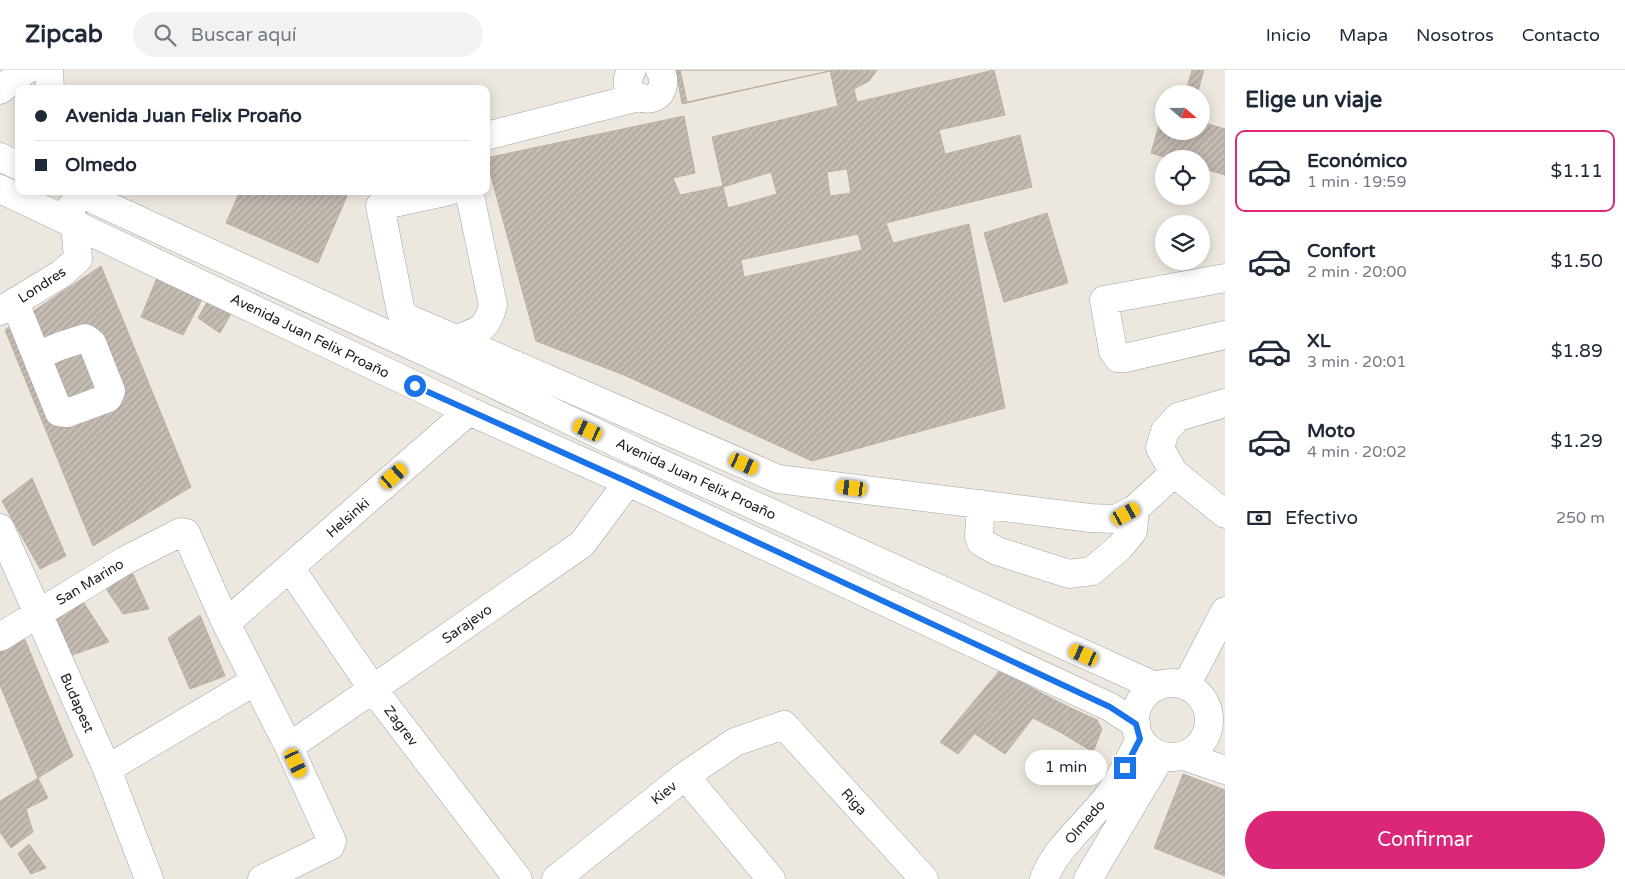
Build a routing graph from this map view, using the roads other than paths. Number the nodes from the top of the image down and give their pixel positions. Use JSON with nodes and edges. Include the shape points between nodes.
{"nodes":[{"id":1,"x":26,"y":70,"type":"edge"},
{"id":2,"x":49,"y":70,"type":"edge"},
{"id":3,"x":632,"y":70,"type":"edge"},
{"id":4,"x":660,"y":70,"type":"edge"},
{"id":5,"x":50,"y":85,"type":"edge"},
{"id":6,"x":0,"y":90,"type":"edge"},
{"id":7,"x":639,"y":97,"type":"junction"},
{"id":8,"x":490,"y":135,"type":"edge"},
{"id":9,"x":0,"y":157,"type":"edge"},
{"id":10,"x":15,"y":164,"type":"edge"},
{"id":11,"x":0,"y":189,"type":"edge"},
{"id":12,"x":64,"y":195,"type":"edge"},
{"id":13,"x":84,"y":195,"type":"edge"},
{"id":14,"x":431,"y":195,"type":"edge"},
{"id":15,"x":470,"y":195,"type":"edge"},
{"id":16,"x":75,"y":224,"type":"junction"},
{"id":17,"x":1225,"y":278,"type":"edge"},
{"id":18,"x":8,"y":307,"type":"edge"},
{"id":19,"x":1225,"y":335,"type":"edge"},
{"id":20,"x":458,"y":339,"type":"junction"},
{"id":21,"x":37,"y":356,"type":"dead end"},
{"id":22,"x":1225,"y":403,"type":"edge"},
{"id":23,"x":469,"y":411,"type":"junction"},
{"id":24,"x":727,"y":456,"type":"junction"},
{"id":25,"x":1174,"y":473,"type":"junction"},
{"id":26,"x":628,"y":482,"type":"junction"},
{"id":27,"x":712,"y":487,"type":"junction"},
{"id":28,"x":981,"y":504,"type":"junction"},
{"id":29,"x":1135,"y":509,"type":"junction"},
{"id":30,"x":1225,"y":514,"type":"edge"},
{"id":31,"x":0,"y":528,"type":"edge"},
{"id":32,"x":290,"y":568,"type":"junction"},
{"id":33,"x":1225,"y":612,"type":"edge"},
{"id":34,"x":37,"y":614,"type":"junction"},
{"id":35,"x":226,"y":623,"type":"junction"},
{"id":36,"x":0,"y":637,"type":"edge"},
{"id":37,"x":255,"y":681,"type":"junction"},
{"id":38,"x":1186,"y":686,"type":"junction"},
{"id":39,"x":1157,"y":687,"type":"junction"},
{"id":40,"x":373,"y":689,"type":"junction"},
{"id":41,"x":1217,"y":717,"type":"edge"},
{"id":42,"x":784,"y":725,"type":"joint"},
{"id":43,"x":1138,"y":732,"type":"junction"},
{"id":44,"x":289,"y":748,"type":"junction"},
{"id":45,"x":1172,"y":756,"type":"junction"},
{"id":46,"x":107,"y":769,"type":"junction"},
{"id":47,"x":1225,"y":770,"type":"edge"},
{"id":48,"x":685,"y":776,"type":"junction"},
{"id":49,"x":762,"y":876,"type":"edge"},
{"id":50,"x":149,"y":879,"type":"edge"},
{"id":51,"x":262,"y":879,"type":"edge"},
{"id":52,"x":518,"y":879,"type":"edge"},
{"id":53,"x":556,"y":879,"type":"edge"},
{"id":54,"x":924,"y":879,"type":"edge"},
{"id":55,"x":1044,"y":879,"type":"edge"},
{"id":56,"x":1088,"y":879,"type":"edge"}],
"edges":[{"from":1,"to":6,"type":"street"},
{"from":2,"to":5,"type":"street"},
{"from":3,"to":7,"type":"street","via":[[628,84]]},
{"from":4,"to":7,"type":"street","via":[[664,84],[659,94],[649,99]]},
{"from":7,"to":8,"type":"street"},
{"from":9,"to":10,"type":"street"},
{"from":11,"to":16,"type":"street","name":"Avenida Juan Felix Proaño"},
{"from":12,"to":16,"type":"street"},
{"from":13,"to":27,"type":"street","name":"Avenida Juan Felix Proaño"},
{"from":14,"to":20,"type":"street","via":[[380,206],[401,312],[405,317]]},
{"from":15,"to":20,"type":"street","via":[[493,305],[483,329]]},
{"from":16,"to":18,"type":"street","name":"Londres","via":[[78,259],[61,274]]},
{"from":16,"to":23,"type":"street","name":"Avenida Juan Felix Proaño"},
{"from":17,"to":19,"type":"street","via":[[1104,300],[1113,351],[1118,358]]},
{"from":18,"to":21,"type":"street"},
{"from":20,"to":24,"type":"street"},
{"from":22,"to":25,"type":"street","via":[[1178,417],[1165,431],[1160,448]]},
{"from":23,"to":26,"type":"street","name":"Avenida Juan Felix Proaño"},
{"from":23,"to":32,"type":"street","name":"Helsinki"},
{"from":24,"to":27,"type":"street"},
{"from":24,"to":28,"type":"street","via":[[778,479]]},
{"from":25,"to":29,"type":"street"},
{"from":25,"to":30,"type":"street"},
{"from":26,"to":40,"type":"street","name":"Sarajevo","via":[[582,544]]},
{"from":26,"to":43,"type":"street","name":"Avenida Juan Felix Proaño","via":[[1110,707]]},
{"from":27,"to":39,"type":"street","name":"Avenida Juan Felix Proaño"},
{"from":28,"to":29,"type":"street","via":[[1116,520]]},
{"from":28,"to":29,"type":"street","via":[[978,536],[981,542],[997,551],[1069,574],[1092,571],[1120,548],[1133,531]]},
{"from":31,"to":34,"type":"street","name":"Budapest"},
{"from":32,"to":35,"type":"street","name":"Helsinki"},
{"from":32,"to":40,"type":"street","name":"Zagrev"},
{"from":33,"to":38,"type":"street"},
{"from":34,"to":35,"type":"street","name":"San Marino","via":[[124,561],[184,532]]},
{"from":34,"to":36,"type":"street","name":"San Marino"},
{"from":34,"to":46,"type":"street","name":"Budapest"},
{"from":35,"to":37,"type":"street"},
{"from":37,"to":44,"type":"street"},
{"from":37,"to":46,"type":"street"},
{"from":38,"to":39,"type":"street","via":[[1167,684]]},
{"from":38,"to":41,"type":"street","via":[[1196,692]]},
{"from":39,"to":43,"type":"street","via":[[1140,702],[1136,713]]},
{"from":40,"to":44,"type":"street","name":"Sarajevo"},
{"from":40,"to":52,"type":"street","name":"Zagrev"},
{"from":41,"to":45,"type":"street","via":[[1196,749]]},
{"from":42,"to":48,"type":"street","name":"Kiev","via":[[735,742]]},
{"from":42,"to":54,"type":"street","name":"Riga"},
{"from":43,"to":45,"type":"street","via":[[1149,749]]},
{"from":43,"to":55,"type":"street","name":"Olmedo","via":[[1109,795],[1057,854]]},
{"from":44,"to":51,"type":"street","via":[[332,844]]},
{"from":45,"to":47,"type":"street"},
{"from":45,"to":56,"type":"street"},
{"from":46,"to":50,"type":"street","name":"Budapest"},
{"from":48,"to":49,"type":"street"},
{"from":48,"to":53,"type":"street","name":"Kiev"}]}
